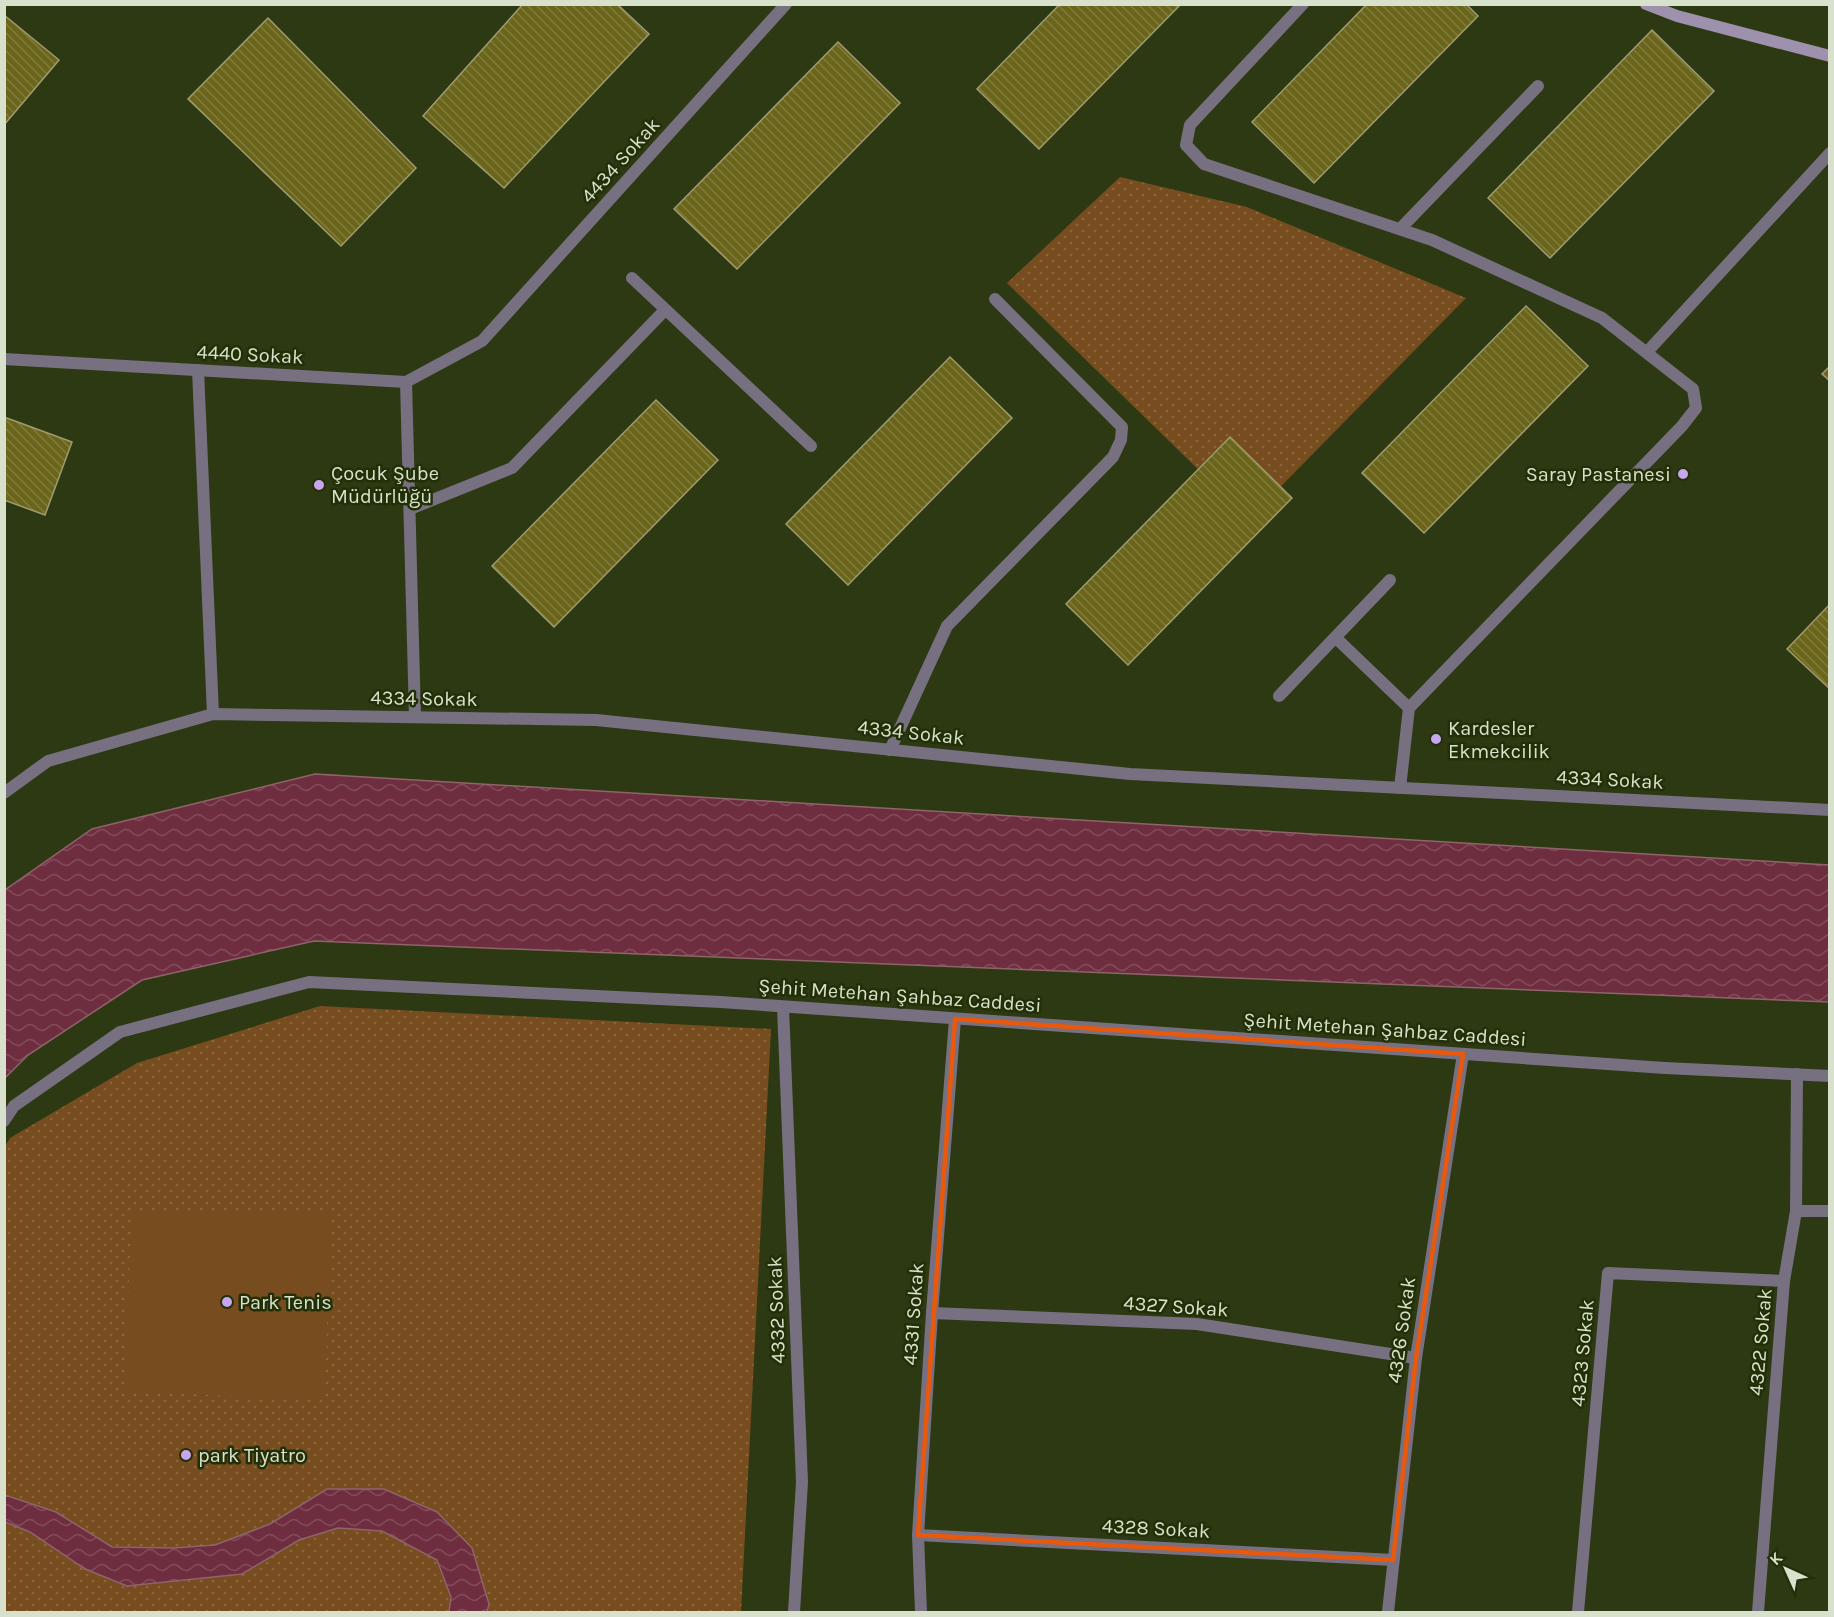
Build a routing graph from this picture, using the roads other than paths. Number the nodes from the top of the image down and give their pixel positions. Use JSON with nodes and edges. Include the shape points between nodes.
{"nodes":[{"id":1,"x":786,"y":4,"type":"edge"},
{"id":2,"x":1304,"y":4,"type":"edge"},
{"id":3,"x":1646,"y":4,"type":"edge"},
{"id":4,"x":1830,"y":56,"type":"edge"},
{"id":5,"x":1538,"y":86,"type":"dead end"},
{"id":6,"x":1830,"y":153,"type":"edge"},
{"id":7,"x":1400,"y":229,"type":"junction"},
{"id":8,"x":632,"y":278,"type":"dead end"},
{"id":9,"x":995,"y":299,"type":"dead end"},
{"id":10,"x":665,"y":310,"type":"junction"},
{"id":11,"x":1647,"y":352,"type":"junction"},
{"id":12,"x":4,"y":359,"type":"edge"},
{"id":13,"x":198,"y":370,"type":"junction"},
{"id":14,"x":406,"y":382,"type":"junction"},
{"id":15,"x":811,"y":446,"type":"dead end"},
{"id":16,"x":410,"y":509,"type":"junction"},
{"id":17,"x":1390,"y":580,"type":"dead end"},
{"id":18,"x":1336,"y":638,"type":"junction"},
{"id":19,"x":1279,"y":696,"type":"dead end"},
{"id":20,"x":1410,"y":708,"type":"junction"},
{"id":21,"x":213,"y":714,"type":"junction"},
{"id":22,"x":416,"y":717,"type":"junction"},
{"id":23,"x":890,"y":750,"type":"junction"},
{"id":24,"x":1400,"y":788,"type":"junction"},
{"id":25,"x":4,"y":793,"type":"edge"},
{"id":26,"x":1830,"y":810,"type":"edge"},
{"id":27,"x":783,"y":1006,"type":"junction"},
{"id":28,"x":955,"y":1018,"type":"junction"},
{"id":29,"x":1463,"y":1054,"type":"junction"},
{"id":30,"x":1797,"y":1074,"type":"junction"},
{"id":31,"x":1830,"y":1076,"type":"edge"},
{"id":32,"x":4,"y":1120,"type":"edge"},
{"id":33,"x":1796,"y":1211,"type":"junction"},
{"id":34,"x":1830,"y":1211,"type":"edge"},
{"id":35,"x":1784,"y":1281,"type":"junction"},
{"id":36,"x":932,"y":1313,"type":"junction"},
{"id":37,"x":1416,"y":1358,"type":"junction"},
{"id":38,"x":918,"y":1535,"type":"junction"},
{"id":39,"x":1393,"y":1560,"type":"junction"},
{"id":40,"x":794,"y":1612,"type":"edge"},
{"id":41,"x":921,"y":1612,"type":"edge"},
{"id":42,"x":1388,"y":1612,"type":"edge"},
{"id":43,"x":1578,"y":1612,"type":"edge"},
{"id":44,"x":1758,"y":1612,"type":"edge"}],
"edges":[{"from":1,"to":14,"type":"street","name":"4434 Sokak","via":[[482,341]]},
{"from":2,"to":7,"type":"street","via":[[1190,125],[1186,145],[1204,164]]},
{"from":3,"to":4,"type":"main road","via":[[1677,16]]},
{"from":5,"to":7,"type":"street"},
{"from":6,"to":11,"type":"street"},
{"from":7,"to":11,"type":"street","via":[[1602,318]]},
{"from":8,"to":10,"type":"street"},
{"from":9,"to":23,"type":"street","via":[[1122,427],[1121,440],[1113,457],[947,626]]},
{"from":10,"to":15,"type":"street"},
{"from":10,"to":16,"type":"street","via":[[512,468]]},
{"from":11,"to":20,"type":"street","via":[[1693,389],[1696,408]]},
{"from":12,"to":13,"type":"street","name":"4440 Sokak"},
{"from":13,"to":14,"type":"street","name":"4440 Sokak"},
{"from":13,"to":21,"type":"street"},
{"from":14,"to":16,"type":"street"},
{"from":16,"to":22,"type":"street"},
{"from":17,"to":18,"type":"street"},
{"from":18,"to":19,"type":"street"},
{"from":18,"to":20,"type":"street"},
{"from":20,"to":24,"type":"street"},
{"from":21,"to":22,"type":"street","name":"4334 Sokak"},
{"from":21,"to":25,"type":"street","name":"4334 Sokak","via":[[48,760]]},
{"from":22,"to":23,"type":"street","name":"4334 Sokak","via":[[596,720]]},
{"from":23,"to":24,"type":"street","name":"4334 Sokak","via":[[1130,774]]},
{"from":24,"to":26,"type":"street","name":"4334 Sokak"},
{"from":27,"to":28,"type":"street","name":"Şehit Metehan Şahbaz Caddesi"},
{"from":27,"to":32,"type":"street","name":"Şehit Metehan Şahbaz Caddesi","via":[[309,982],[120,1032],[14,1106]]},
{"from":27,"to":40,"type":"street","name":"4332 Sokak","via":[[802,1482]]},
{"from":28,"to":29,"type":"street","name":"Şehit Metehan Şahbaz Caddesi"},
{"from":28,"to":36,"type":"street","name":"4331 Sokak"},
{"from":29,"to":30,"type":"street","name":"Şehit Metehan Şahbaz Caddesi"},
{"from":29,"to":37,"type":"street","name":"4326 Sokak"},
{"from":30,"to":31,"type":"street","name":"Şehit Metehan Şahbaz Caddesi"},
{"from":30,"to":33,"type":"street","name":"4322 Sokak"},
{"from":33,"to":34,"type":"street"},
{"from":33,"to":35,"type":"street","name":"4322 Sokak"},
{"from":35,"to":43,"type":"street","name":"4323 Sokak","via":[[1608,1273]]},
{"from":35,"to":44,"type":"street","name":"4322 Sokak"},
{"from":36,"to":37,"type":"street","name":"4327 Sokak","via":[[1197,1324]]},
{"from":36,"to":38,"type":"street","name":"4331 Sokak"},
{"from":37,"to":39,"type":"street","name":"4326 Sokak"},
{"from":38,"to":39,"type":"street","name":"4328 Sokak"},
{"from":38,"to":41,"type":"street","name":"4331 Sokak"},
{"from":39,"to":42,"type":"street","name":"4326 Sokak"}]}
